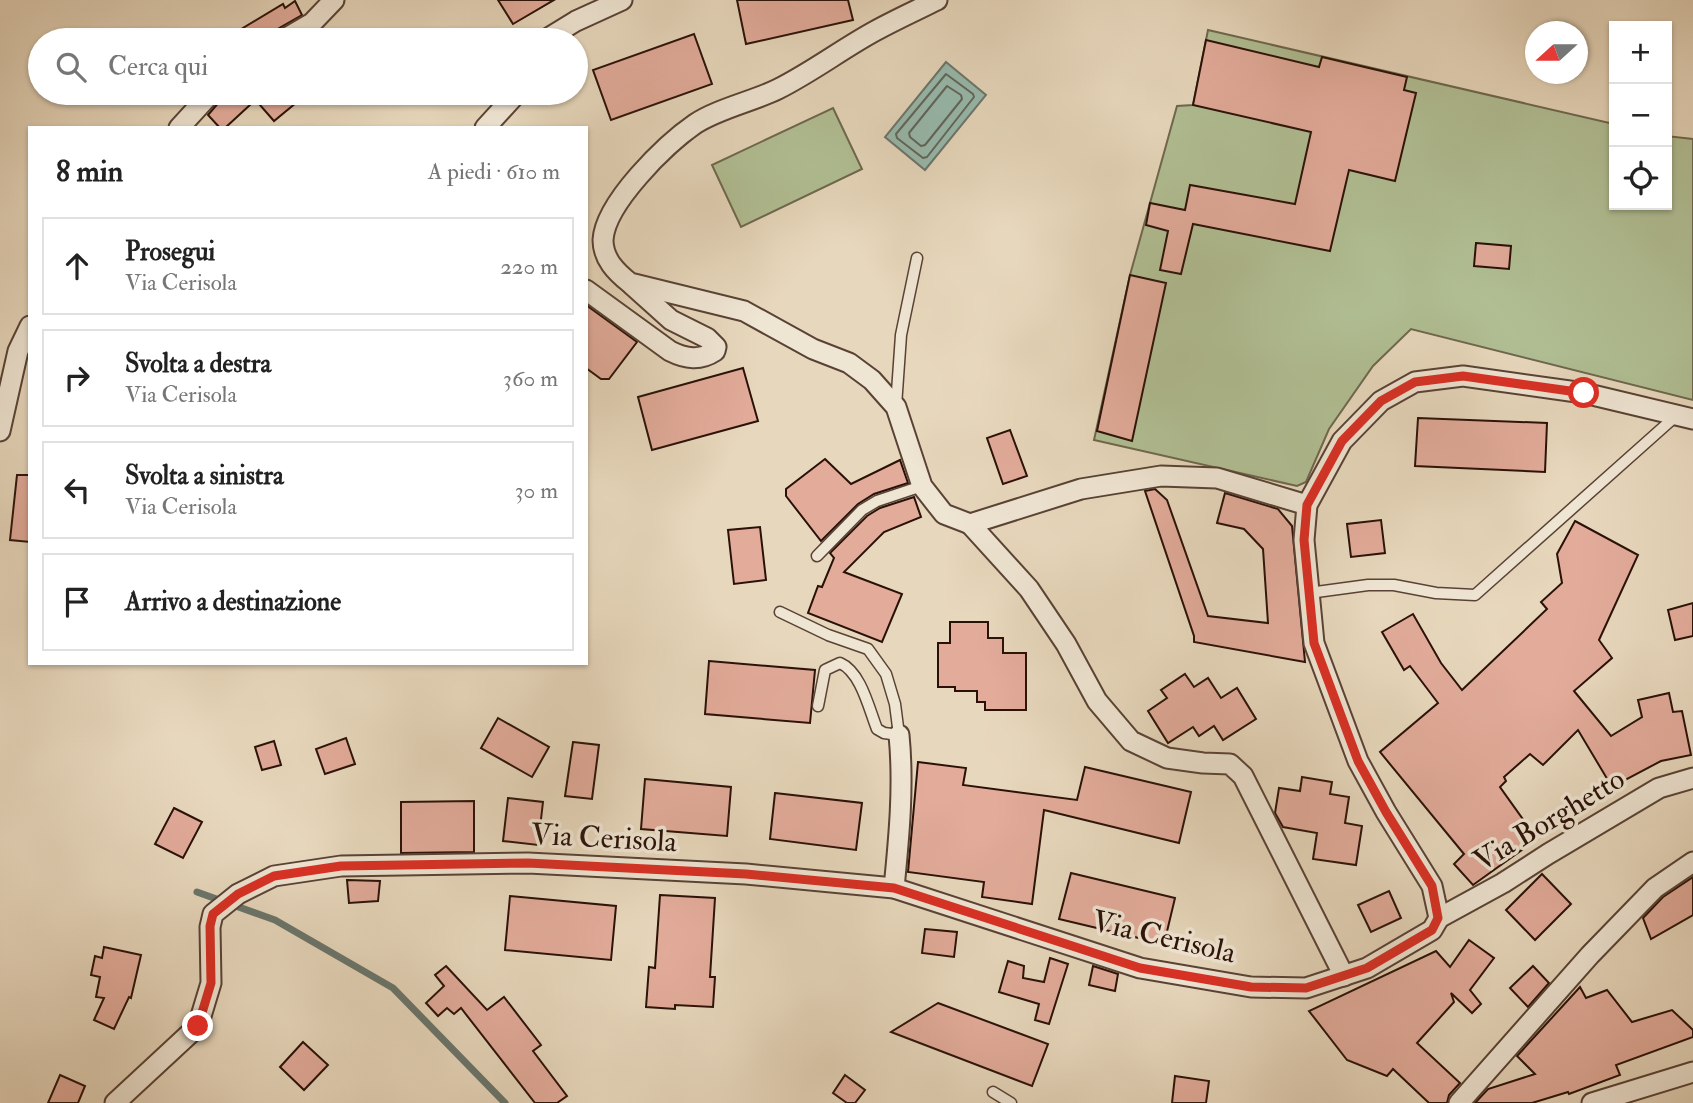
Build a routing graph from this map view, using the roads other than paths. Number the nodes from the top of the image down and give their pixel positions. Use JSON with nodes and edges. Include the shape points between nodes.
{"nodes":[{"id":1,"x":334,"y":0,"type":"edge"},
{"id":2,"x":622,"y":0,"type":"edge"},
{"id":3,"x":937,"y":0,"type":"edge"},
{"id":4,"x":303,"y":28,"type":"edge"},
{"id":5,"x":565,"y":28,"type":"edge"},
{"id":6,"x":200,"y":105,"type":"edge"},
{"id":7,"x":506,"y":105,"type":"edge"},
{"id":8,"x":181,"y":126,"type":"edge"},
{"id":9,"x":487,"y":126,"type":"edge"},
{"id":10,"x":917,"y":258,"type":"dead end"},
{"id":11,"x":630,"y":284,"type":"junction"},
{"id":12,"x":588,"y":291,"type":"edge"},
{"id":13,"x":28,"y":331,"type":"edge"},
{"id":14,"x":895,"y":407,"type":"junction"},
{"id":15,"x":1685,"y":417,"type":"edge"},
{"id":16,"x":0,"y":431,"type":"edge"},
{"id":17,"x":922,"y":485,"type":"junction"},
{"id":18,"x":1307,"y":505,"type":"junction"},
{"id":19,"x":970,"y":524,"type":"junction"},
{"id":20,"x":817,"y":556,"type":"dead end"},
{"id":21,"x":1309,"y":593,"type":"junction"},
{"id":22,"x":780,"y":612,"type":"dead end"},
{"id":23,"x":818,"y":706,"type":"dead end"},
{"id":24,"x":899,"y":736,"type":"junction"},
{"id":25,"x":1693,"y":778,"type":"edge"},
{"id":26,"x":1693,"y":862,"type":"edge"},
{"id":27,"x":894,"y":888,"type":"junction"},
{"id":28,"x":1438,"y":918,"type":"junction"},
{"id":29,"x":1344,"y":976,"type":"junction"},
{"id":30,"x":1693,"y":1072,"type":"edge"},
{"id":31,"x":993,"y":1092,"type":"dead end"},
{"id":32,"x":115,"y":1103,"type":"edge"},
{"id":33,"x":1011,"y":1103,"type":"edge"},
{"id":34,"x":1459,"y":1103,"type":"edge"},
{"id":35,"x":1592,"y":1103,"type":"edge"}],
"edges":[{"from":1,"to":4,"type":"street"},
{"from":2,"to":5,"type":"street"},
{"from":3,"to":11,"type":"street","via":[[778,89],[696,123],[646,167],[625,192],[603,240],[607,259]]},
{"from":6,"to":8,"type":"street"},
{"from":7,"to":9,"type":"street"},
{"from":10,"to":14,"type":"lane","via":[[901,335]]},
{"from":11,"to":12,"type":"street","via":[[671,320],[707,338],[715,351],[684,358]]},
{"from":11,"to":14,"type":"street","via":[[744,311],[849,363],[872,380]]},
{"from":13,"to":16,"type":"street","via":[[18,351]]},
{"from":14,"to":17,"type":"street"},
{"from":15,"to":18,"type":"street","via":[[1584,393],[1463,376],[1415,382],[1381,401],[1342,441]]},
{"from":15,"to":21,"type":"lane","via":[[1475,596],[1394,585]]},
{"from":17,"to":19,"type":"street","via":[[944,514]]},
{"from":17,"to":20,"type":"lane","via":[[862,510]]},
{"from":18,"to":19,"type":"street","via":[[1217,478],[1161,476],[1081,489]]},
{"from":18,"to":21,"type":"street","via":[[1304,540]]},
{"from":19,"to":29,"type":"street","via":[[1029,589],[1097,701],[1131,741],[1167,758],[1230,764],[1244,776]]},
{"from":21,"to":28,"type":"street","via":[[1314,643],[1358,761],[1432,886]]},
{"from":22,"to":24,"type":"lane","via":[[868,649],[886,674]]},
{"from":23,"to":24,"type":"lane","via":[[825,670],[840,663],[857,679],[877,729]]},
{"from":24,"to":27,"type":"street"},
{"from":25,"to":28,"type":"street","name":"Via Borghetto","via":[[1660,788]]},
{"from":26,"to":34,"type":"street","via":[[1655,888]]},
{"from":27,"to":29,"type":"street","name":"Via Cerisola","via":[[1140,968],[1251,987],[1306,988]]},
{"from":27,"to":32,"type":"street","name":"Via Cerisola","via":[[746,874],[528,863],[341,866],[274,876],[238,894],[213,914],[211,983],[198,1026]]},
{"from":28,"to":29,"type":"street","name":"Via Cerisola","via":[[1432,930],[1367,968]]},
{"from":30,"to":35,"type":"street"},
{"from":31,"to":33,"type":"lane"}]}
